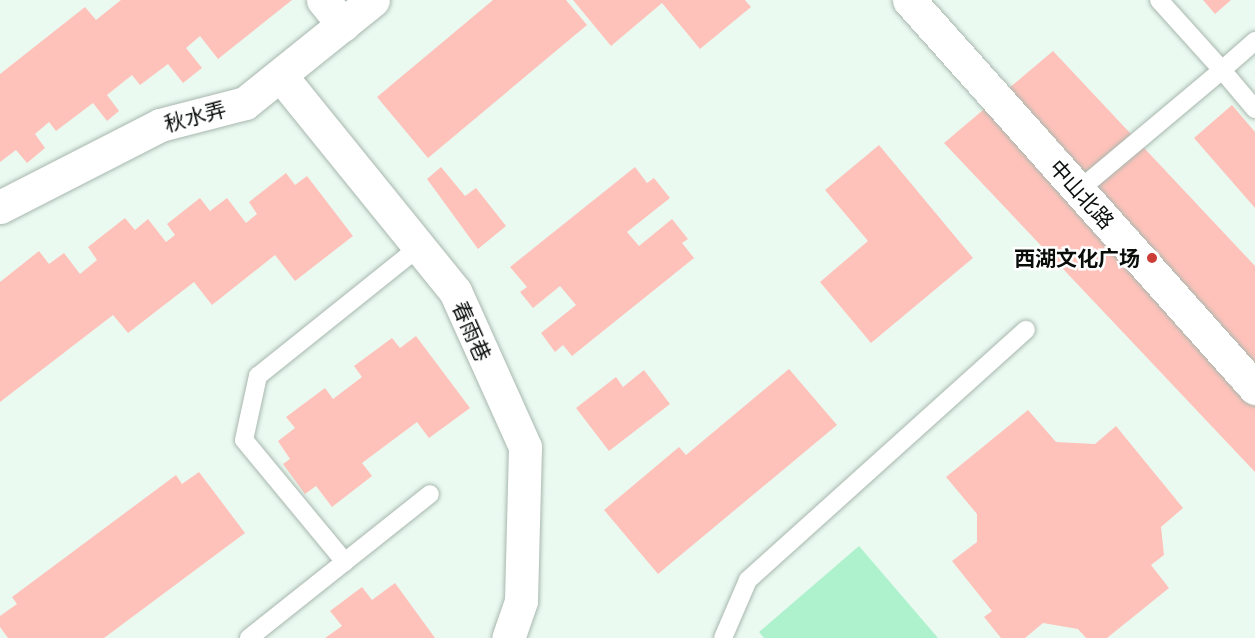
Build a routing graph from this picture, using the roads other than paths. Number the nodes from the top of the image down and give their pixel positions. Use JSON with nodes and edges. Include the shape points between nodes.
{"nodes":[{"id":1,"x":373,"y":0,"type":"edge"},
{"id":2,"x":909,"y":0,"type":"edge"},
{"id":3,"x":1159,"y":0,"type":"edge"},
{"id":4,"x":333,"y":12,"type":"edge"},
{"id":5,"x":1255,"y":41,"type":"edge"},
{"id":6,"x":1221,"y":70,"type":"junction"},
{"id":7,"x":280,"y":75,"type":"junction"},
{"id":8,"x":1255,"y":109,"type":"edge"},
{"id":9,"x":1079,"y":190,"type":"junction"},
{"id":10,"x":0,"y":207,"type":"edge"},
{"id":11,"x":419,"y":247,"type":"junction"},
{"id":12,"x":1026,"y":330,"type":"dead end"},
{"id":13,"x":1255,"y":388,"type":"edge"},
{"id":14,"x":430,"y":494,"type":"dead end"},
{"id":15,"x":345,"y":562,"type":"junction"},
{"id":16,"x":249,"y":638,"type":"edge"},
{"id":17,"x":508,"y":638,"type":"edge"},
{"id":18,"x":723,"y":638,"type":"edge"}],
"edges":[{"from":1,"to":4,"type":"street","name":"秋水弄"},
{"from":2,"to":9,"type":"street","name":"中山北路"},
{"from":3,"to":6,"type":"lane"},
{"from":4,"to":7,"type":"street","name":"秋水弄"},
{"from":5,"to":6,"type":"lane"},
{"from":6,"to":8,"type":"lane"},
{"from":6,"to":9,"type":"lane"},
{"from":7,"to":10,"type":"street","name":"秋水弄","via":[[245,103],[160,124]]},
{"from":7,"to":11,"type":"street","name":"春雨巷"},
{"from":9,"to":13,"type":"street","name":"中山北路"},
{"from":11,"to":15,"type":"lane","via":[[258,376],[244,440]]},
{"from":11,"to":17,"type":"street","name":"春雨巷","via":[[454,291],[525,447],[521,601]]},
{"from":12,"to":18,"type":"lane","via":[[748,580]]},
{"from":14,"to":15,"type":"lane"},
{"from":15,"to":16,"type":"lane"}]}
